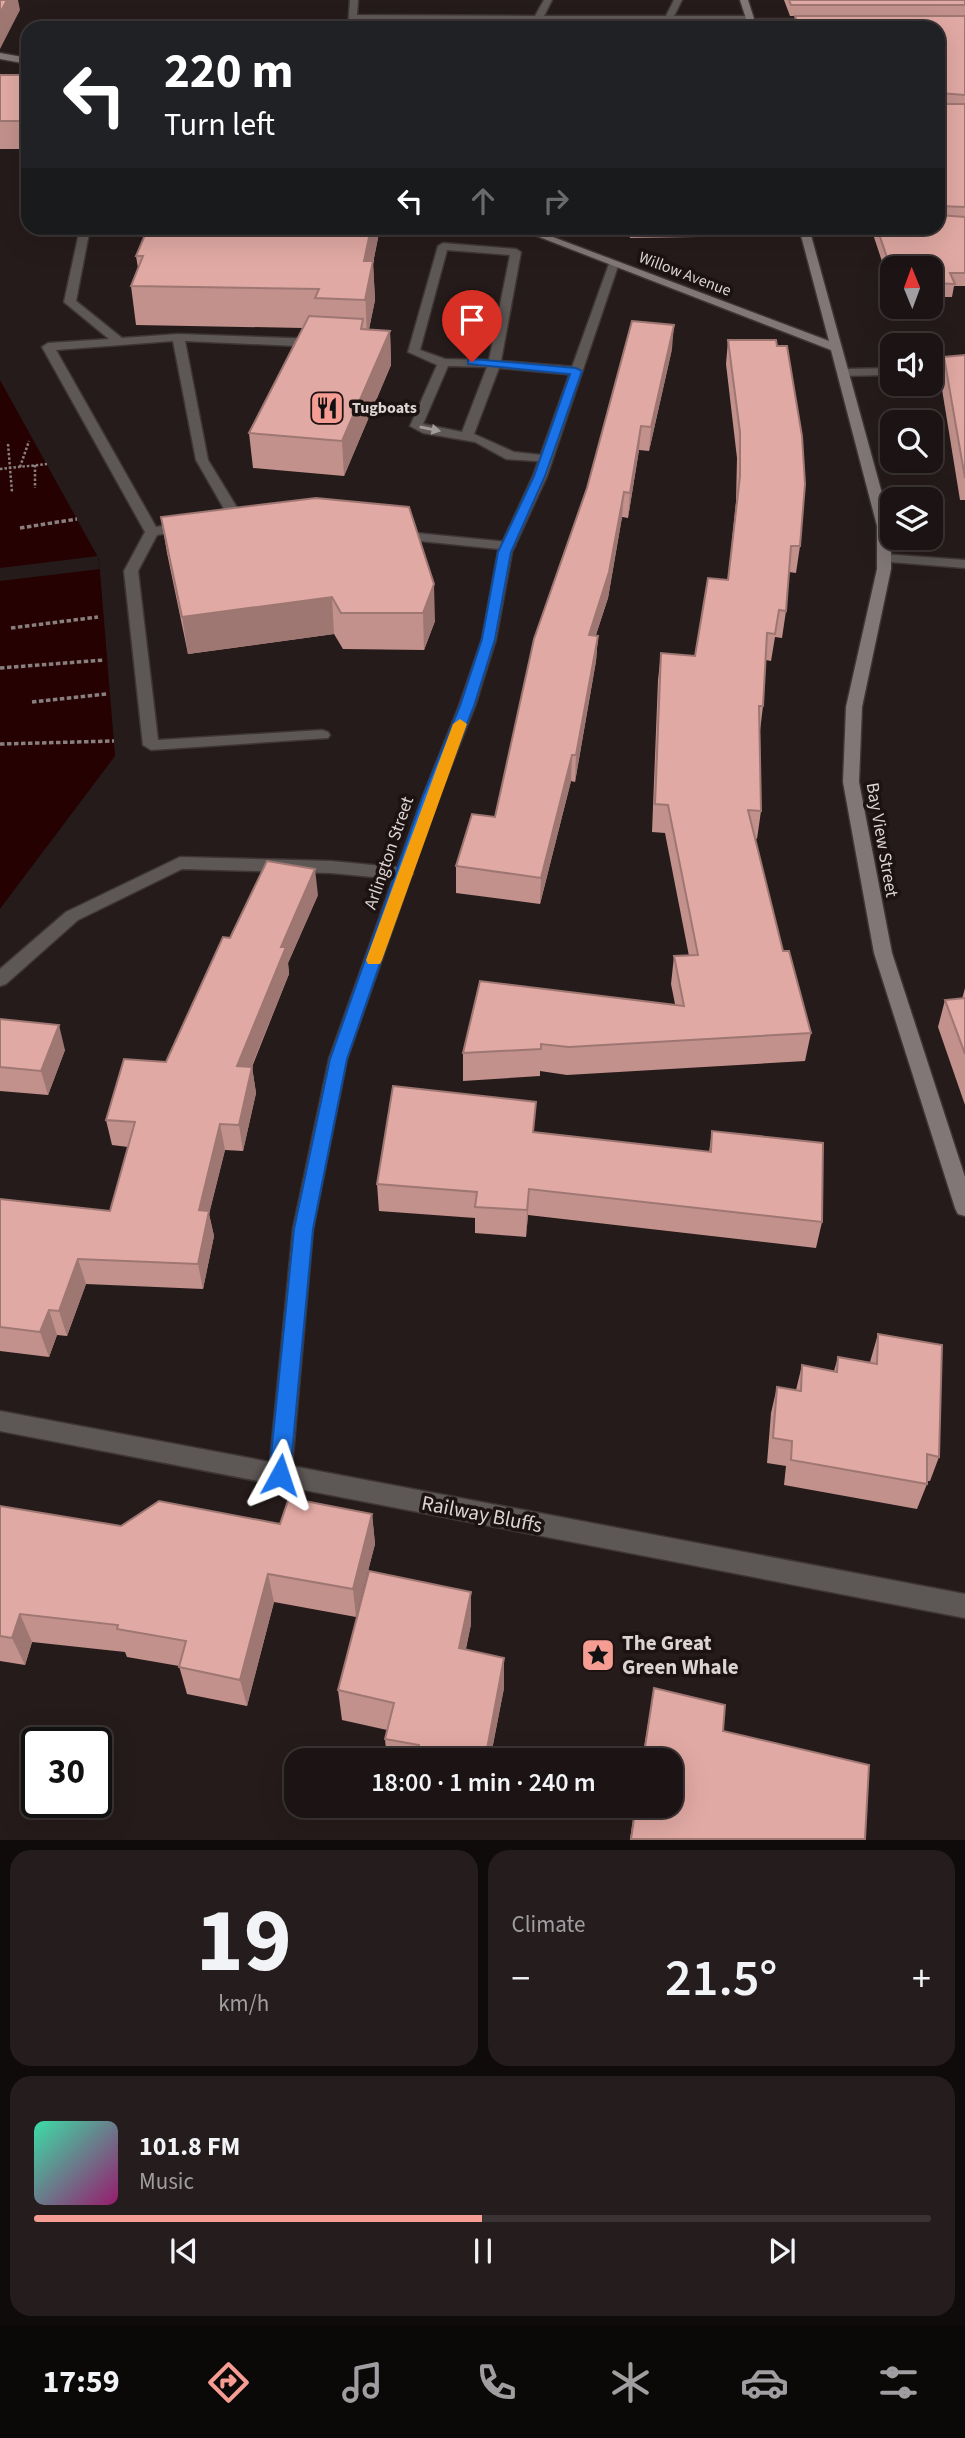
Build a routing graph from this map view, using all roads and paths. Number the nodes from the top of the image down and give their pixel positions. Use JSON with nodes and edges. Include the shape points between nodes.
{"nodes":[{"id":1,"x":354,"y":0,"type":"edge"},
{"id":2,"x":548,"y":0,"type":"edge"},
{"id":3,"x":678,"y":0,"type":"edge"},
{"id":4,"x":744,"y":0,"type":"edge"},
{"id":5,"x":538,"y":19,"type":"junction"},
{"id":6,"x":669,"y":19,"type":"junction"},
{"id":7,"x":352,"y":21,"type":"edge"},
{"id":8,"x":445,"y":21,"type":"edge"},
{"id":9,"x":710,"y":21,"type":"edge"},
{"id":10,"x":750,"y":21,"type":"edge"},
{"id":11,"x":0,"y":56,"type":"edge"},
{"id":12,"x":21,"y":60,"type":"edge"},
{"id":13,"x":84,"y":235,"type":"edge"},
{"id":14,"x":540,"y":235,"type":"edge"},
{"id":15,"x":806,"y":235,"type":"edge"},
{"id":16,"x":614,"y":263,"type":"junction"},
{"id":17,"x":178,"y":337,"type":"junction"},
{"id":18,"x":120,"y":342,"type":"junction"},
{"id":19,"x":335,"y":344,"type":"edge"},
{"id":20,"x":838,"y":349,"type":"junction"},
{"id":21,"x":444,"y":363,"type":"junction"},
{"id":22,"x":494,"y":364,"type":"junction"},
{"id":23,"x":965,"y":370,"type":"edge"},
{"id":24,"x":576,"y":371,"type":"junction"},
{"id":25,"x":943,"y":371,"type":"edge"},
{"id":26,"x":880,"y":372,"type":"edge"},
{"id":27,"x":844,"y":373,"type":"junction"},
{"id":28,"x":467,"y":436,"type":"junction"},
{"id":29,"x":29,"y":441,"type":"dead end"},
{"id":30,"x":8,"y":444,"type":"dead end"},
{"id":31,"x":546,"y":459,"type":"junction"},
{"id":32,"x":47,"y":464,"type":"dead end"},
{"id":33,"x":35,"y":465,"type":"junction"},
{"id":34,"x":20,"y":467,"type":"junction"},
{"id":35,"x":11,"y":468,"type":"junction"},
{"id":36,"x":0,"y":469,"type":"edge"},
{"id":37,"x":35,"y":488,"type":"dead end"},
{"id":38,"x":12,"y":492,"type":"dead end"},
{"id":39,"x":77,"y":519,"type":"dead end"},
{"id":40,"x":264,"y":521,"type":"edge"},
{"id":41,"x":200,"y":524,"type":"edge"},
{"id":42,"x":20,"y":528,"type":"dead end"},
{"id":43,"x":152,"y":532,"type":"junction"},
{"id":44,"x":386,"y":534,"type":"edge"},
{"id":45,"x":508,"y":546,"type":"junction"},
{"id":46,"x":883,"y":558,"type":"junction"},
{"id":47,"x":965,"y":564,"type":"edge"},
{"id":48,"x":98,"y":617,"type":"dead end"},
{"id":49,"x":11,"y":628,"type":"dead end"},
{"id":50,"x":107,"y":660,"type":"dead end"},
{"id":51,"x":0,"y":668,"type":"edge"},
{"id":52,"x":110,"y":694,"type":"dead end"},
{"id":53,"x":32,"y":702,"type":"dead end"},
{"id":54,"x":322,"y":735,"type":"dead end"},
{"id":55,"x":114,"y":741,"type":"dead end"},
{"id":56,"x":0,"y":744,"type":"edge"},
{"id":57,"x":404,"y":874,"type":"junction"},
{"id":58,"x":0,"y":979,"type":"edge"},
{"id":59,"x":965,"y":1208,"type":"edge"},
{"id":60,"x":0,"y":1421,"type":"edge"},
{"id":61,"x":280,"y":1475,"type":"junction"},
{"id":62,"x":965,"y":1606,"type":"edge"}],
"edges":[{"from":1,"to":7,"type":"street"},
{"from":2,"to":5,"type":"street"},
{"from":3,"to":6,"type":"street"},
{"from":4,"to":10,"type":"street"},
{"from":5,"to":6,"type":"street"},
{"from":5,"to":8,"type":"street"},
{"from":6,"to":9,"type":"street"},
{"from":11,"to":12,"type":"street"},
{"from":13,"to":18,"type":"street","via":[[70,302]]},
{"from":14,"to":16,"type":"street","name":"Willow Avenue"},
{"from":15,"to":20,"type":"street","name":"Bay View Street"},
{"from":16,"to":20,"type":"street","name":"Willow Avenue"},
{"from":16,"to":24,"type":"street","name":"Arlington Street"},
{"from":17,"to":18,"type":"street"},
{"from":17,"to":19,"type":"street"},
{"from":17,"to":40,"type":"street","via":[[202,460],[230,519]]},
{"from":18,"to":43,"type":"street","via":[[48,348]]},
{"from":20,"to":27,"type":"street","name":"Bay View Street"},
{"from":21,"to":22,"type":"street"},
{"from":21,"to":22,"type":"street","via":[[414,352],[443,246],[516,252]]},
{"from":21,"to":28,"type":"street","one_way":true,"via":[[416,426]]},
{"from":22,"to":24,"type":"street"},
{"from":22,"to":28,"type":"street"},
{"from":23,"to":25,"type":"street"},
{"from":24,"to":31,"type":"street","name":"Arlington Street"},
{"from":26,"to":27,"type":"street"},
{"from":27,"to":46,"type":"street","name":"Bay View Street","via":[[884,526]]},
{"from":28,"to":31,"type":"street","via":[[511,456]]},
{"from":29,"to":34,"type":"path"},
{"from":30,"to":35,"type":"path"},
{"from":31,"to":45,"type":"street","name":"Arlington Street"},
{"from":32,"to":33,"type":"path"},
{"from":33,"to":34,"type":"path"},
{"from":33,"to":37,"type":"path"},
{"from":34,"to":35,"type":"path"},
{"from":35,"to":36,"type":"path"},
{"from":35,"to":38,"type":"path"},
{"from":39,"to":42,"type":"path"},
{"from":41,"to":43,"type":"street"},
{"from":43,"to":54,"type":"street","via":[[131,571],[151,745]]},
{"from":44,"to":45,"type":"street"},
{"from":45,"to":57,"type":"street","name":"Arlington Street","via":[[489,639]]},
{"from":46,"to":47,"type":"street"},
{"from":46,"to":59,"type":"street","name":"Bay View Street","via":[[854,707],[851,782],[883,953]]},
{"from":48,"to":49,"type":"path"},
{"from":50,"to":51,"type":"path"},
{"from":52,"to":53,"type":"path"},
{"from":55,"to":56,"type":"path"},
{"from":57,"to":58,"type":"street","via":[[180,863],[72,916]]},
{"from":57,"to":61,"type":"street","name":"Arlington Street","via":[[338,1059],[328,1103],[303,1229]]},
{"from":60,"to":61,"type":"street","name":"Railway Bluffs"},
{"from":61,"to":62,"type":"street","name":"Railway Bluffs"}]}
